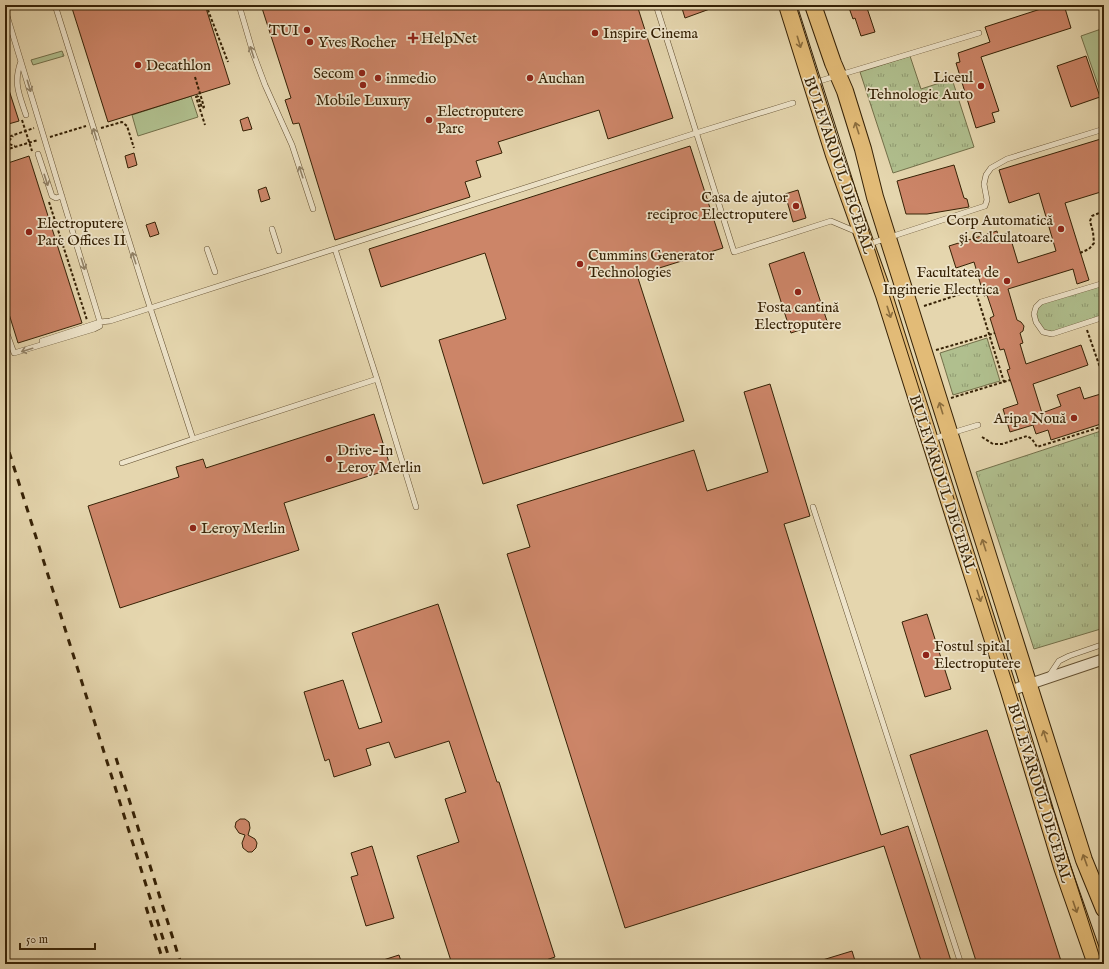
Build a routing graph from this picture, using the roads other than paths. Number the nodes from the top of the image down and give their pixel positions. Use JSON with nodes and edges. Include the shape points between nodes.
{"nodes":[{"id":1,"x":55,"y":5,"type":"edge"},
{"id":2,"x":239,"y":5,"type":"edge"},
{"id":3,"x":656,"y":5,"type":"edge"},
{"id":4,"x":787,"y":5,"type":"edge"},
{"id":5,"x":813,"y":5,"type":"edge"},
{"id":6,"x":5,"y":9,"type":"edge"},
{"id":7,"x":979,"y":33,"type":"dead end"},
{"id":8,"x":21,"y":60,"type":"junction"},
{"id":9,"x":838,"y":76,"type":"junction"},
{"id":10,"x":812,"y":83,"type":"junction"},
{"id":11,"x":793,"y":103,"type":"dead end"},
{"id":12,"x":26,"y":115,"type":"dead end"},
{"id":13,"x":1104,"y":129,"type":"edge"},
{"id":14,"x":696,"y":133,"type":"junction"},
{"id":15,"x":38,"y":154,"type":"dead end"},
{"id":16,"x":62,"y":196,"type":"junction"},
{"id":17,"x":313,"y":209,"type":"dead end"},
{"id":18,"x":272,"y":229,"type":"dead end"},
{"id":19,"x":887,"y":238,"type":"junction"},
{"id":20,"x":864,"y":239,"type":"junction"},
{"id":21,"x":207,"y":249,"type":"dead end"},
{"id":22,"x":335,"y":249,"type":"junction"},
{"id":23,"x":279,"y":251,"type":"dead end"},
{"id":24,"x":215,"y":272,"type":"dead end"},
{"id":25,"x":1104,"y":283,"type":"edge"},
{"id":26,"x":150,"y":308,"type":"junction"},
{"id":27,"x":1104,"y":317,"type":"edge"},
{"id":28,"x":100,"y":322,"type":"junction"},
{"id":29,"x":5,"y":328,"type":"edge"},
{"id":30,"x":42,"y":341,"type":"dead end"},
{"id":31,"x":377,"y":379,"type":"junction"},
{"id":32,"x":978,"y":425,"type":"dead end"},
{"id":33,"x":949,"y":434,"type":"junction"},
{"id":34,"x":193,"y":439,"type":"junction"},
{"id":35,"x":929,"y":440,"type":"junction"},
{"id":36,"x":122,"y":463,"type":"dead end"},
{"id":37,"x":416,"y":507,"type":"dead end"},
{"id":38,"x":813,"y":507,"type":"dead end"},
{"id":39,"x":1104,"y":644,"type":"edge"},
{"id":40,"x":1104,"y":659,"type":"edge"},
{"id":41,"x":1048,"y":678,"type":"junction"},
{"id":42,"x":1028,"y":684,"type":"junction"},
{"id":43,"x":1009,"y":691,"type":"junction"},
{"id":44,"x":1104,"y":909,"type":"edge"},
{"id":45,"x":961,"y":964,"type":"edge"},
{"id":46,"x":1096,"y":964,"type":"edge"}],
"edges":[{"from":26,"to":1,"type":"lane","one_way":true},
{"from":17,"to":2,"type":"lane","one_way":true,"via":[[292,145],[252,53]]},
{"from":3,"to":14,"type":"lane"},
{"from":4,"to":10,"type":"main road","name":"BULEVARDUL DECEBAL","one_way":true},
{"from":5,"to":9,"type":"main road","name":"BULEVARDUL DECEBAL"},
{"from":6,"to":8,"type":"lane"},
{"from":7,"to":9,"type":"lane"},
{"from":8,"to":12,"type":"lane","via":[[17,72],[17,86]]},
{"from":8,"to":16,"type":"lane","one_way":true},
{"from":9,"to":10,"type":"lane"},
{"from":19,"to":9,"type":"main road","name":"BULEVARDUL DECEBAL","one_way":true,"via":[[863,148]]},
{"from":10,"to":20,"type":"main road","name":"BULEVARDUL DECEBAL"},
{"from":11,"to":14,"type":"lane"},
{"from":13,"to":19,"type":"lane","via":[[1007,159],[991,168],[986,175],[985,206]]},
{"from":14,"to":20,"type":"lane","via":[[734,252],[831,221]]},
{"from":14,"to":22,"type":"lane"},
{"from":15,"to":16,"type":"lane","one_way":true,"via":[[52,196]]},
{"from":16,"to":28,"type":"lane","one_way":true},
{"from":18,"to":23,"type":"lane"},
{"from":19,"to":20,"type":"lane"},
{"from":33,"to":19,"type":"main road","name":"BULEVARDUL DECEBAL","one_way":true},
{"from":20,"to":35,"type":"main road","name":"BULEVARDUL DECEBAL","one_way":true},
{"from":21,"to":24,"type":"lane"},
{"from":22,"to":26,"type":"lane"},
{"from":22,"to":31,"type":"lane"},
{"from":25,"to":27,"type":"lane","via":[[1041,302],[1034,314],[1038,327],[1043,332],[1052,334]]},
{"from":26,"to":28,"type":"lane"},
{"from":26,"to":34,"type":"lane"},
{"from":28,"to":29,"type":"lane","one_way":true,"via":[[100,326],[94,329],[14,353]]},
{"from":28,"to":30,"type":"lane"},
{"from":31,"to":34,"type":"lane"},
{"from":31,"to":37,"type":"lane"},
{"from":32,"to":33,"type":"lane"},
{"from":33,"to":35,"type":"lane"},
{"from":42,"to":33,"type":"main road","name":"BULEVARDUL DECEBAL","one_way":true},
{"from":34,"to":36,"type":"lane"},
{"from":35,"to":43,"type":"main road","name":"BULEVARDUL DECEBAL","one_way":true},
{"from":38,"to":45,"type":"lane"},
{"from":39,"to":41,"type":"lane","via":[[1059,661]]},
{"from":40,"to":41,"type":"street"},
{"from":41,"to":42,"type":"street"},
{"from":42,"to":43,"type":"street"},
{"from":44,"to":42,"type":"main road","name":"BULEVARDUL DECEBAL","one_way":true,"via":[[1084,860]]},
{"from":43,"to":46,"type":"main road","name":"BULEVARDUL DECEBAL","one_way":true,"via":[[1062,867]]}]}
